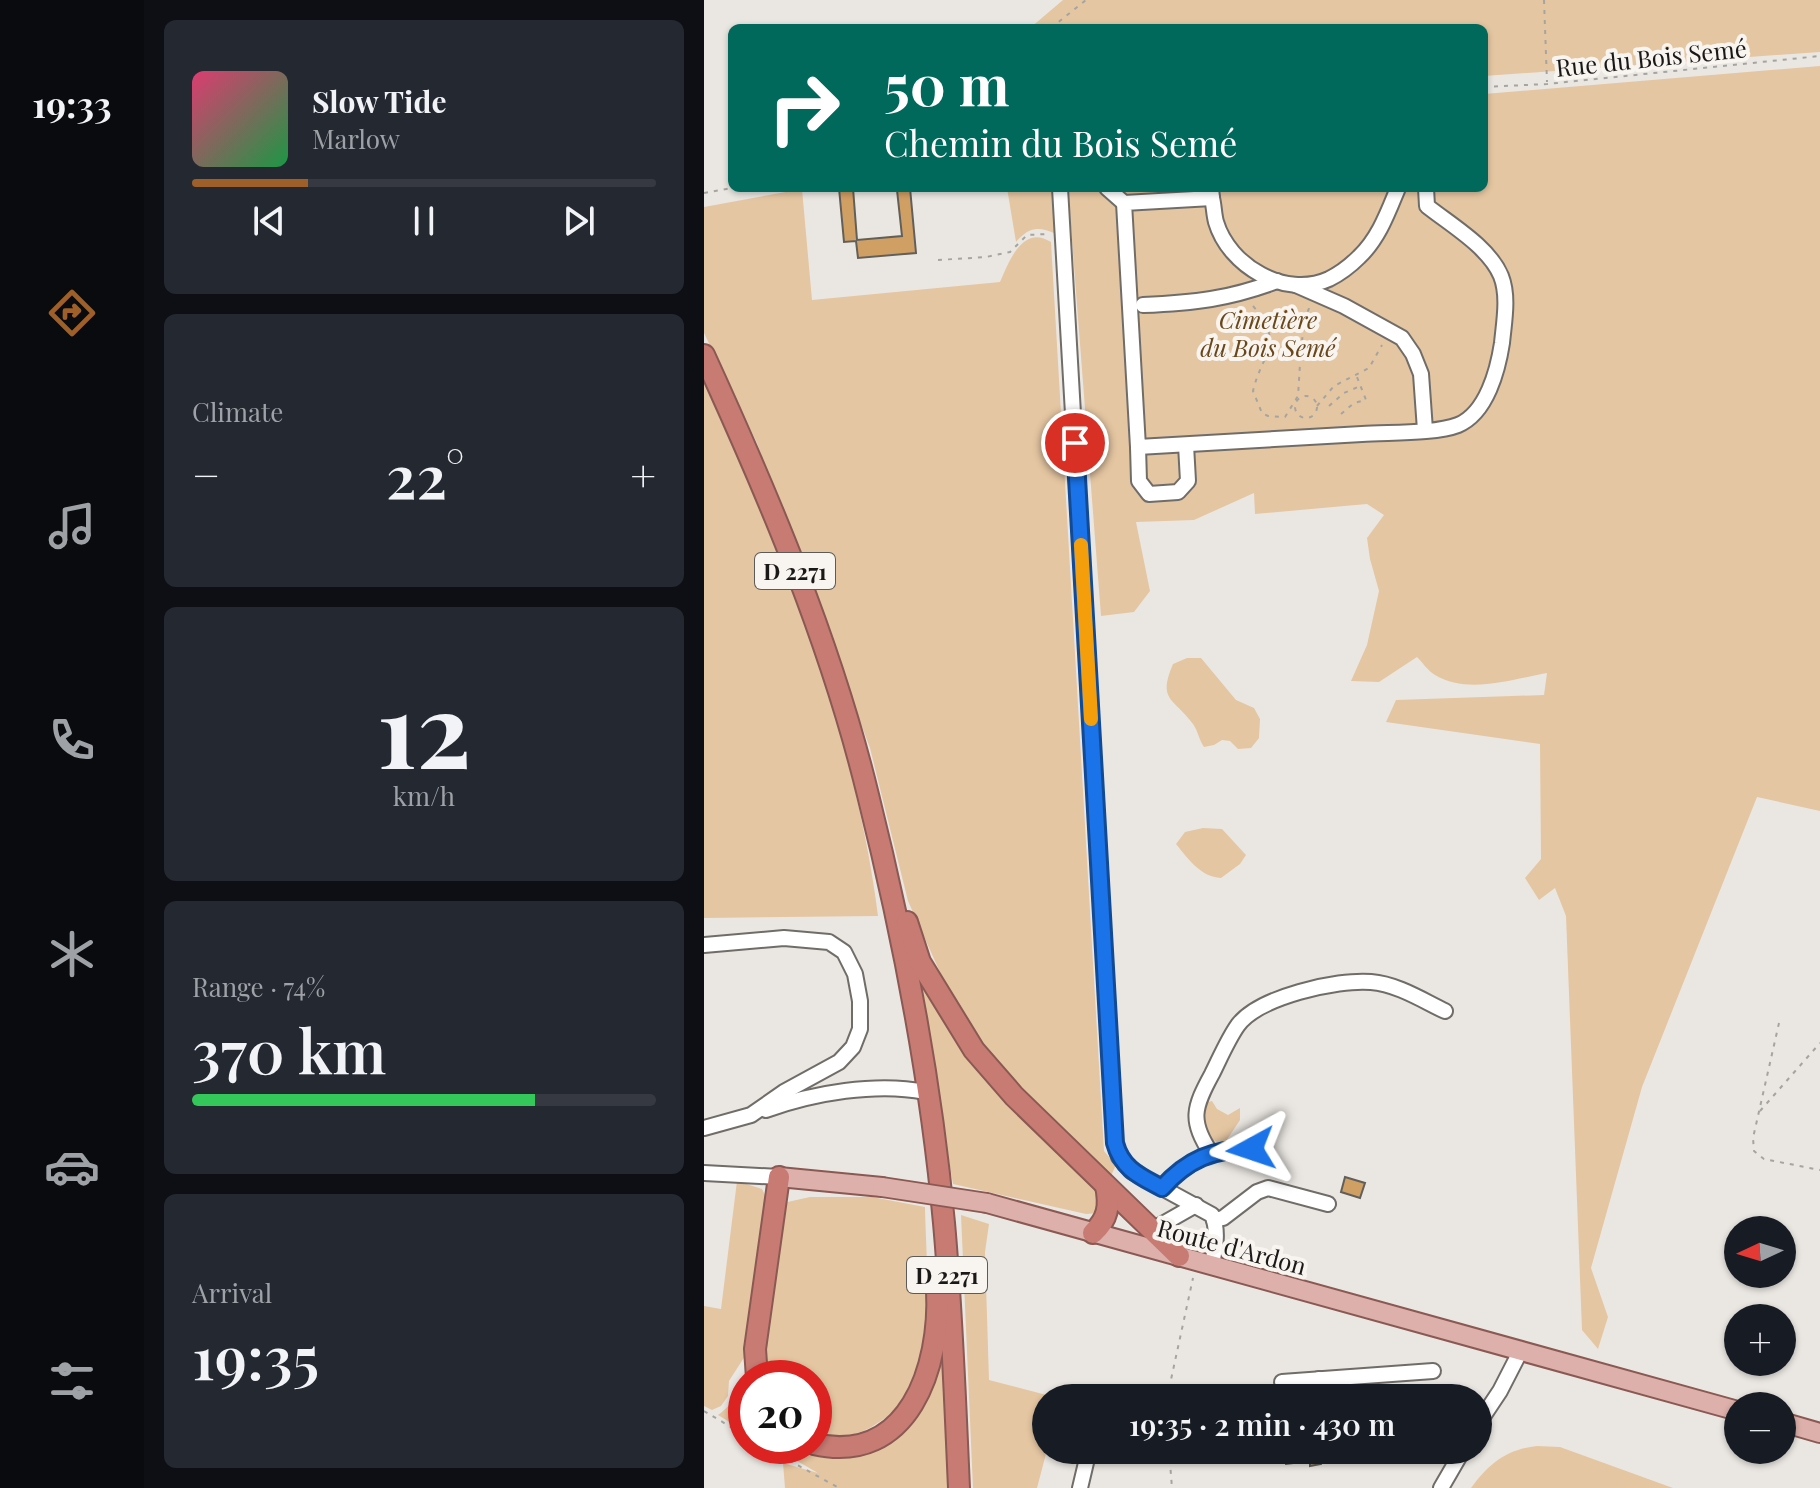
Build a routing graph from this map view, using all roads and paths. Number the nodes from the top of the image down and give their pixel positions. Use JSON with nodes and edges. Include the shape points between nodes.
{"nodes":[{"id":1,"x":1086,"y":0,"type":"edge"},
{"id":2,"x":1544,"y":0,"type":"edge"},
{"id":3,"x":1056,"y":24,"type":"edge"},
{"id":4,"x":1820,"y":56,"type":"edge"},
{"id":5,"x":1547,"y":84,"type":"junction"},
{"id":6,"x":1488,"y":87,"type":"edge"},
{"id":7,"x":728,"y":189,"type":"edge"},
{"id":8,"x":1060,"y":192,"type":"edge"},
{"id":9,"x":1112,"y":192,"type":"edge"},
{"id":10,"x":1396,"y":192,"type":"edge"},
{"id":11,"x":1426,"y":192,"type":"edge"},
{"id":12,"x":704,"y":193,"type":"edge"},
{"id":13,"x":1212,"y":193,"type":"edge"},
{"id":14,"x":1124,"y":203,"type":"junction"},
{"id":15,"x":1064,"y":252,"type":"junction"},
{"id":16,"x":938,"y":260,"type":"dead end"},
{"id":17,"x":1277,"y":281,"type":"junction"},
{"id":18,"x":1296,"y":285,"type":"junction"},
{"id":19,"x":1316,"y":293,"type":"junction"},
{"id":20,"x":1241,"y":295,"type":"junction"},
{"id":21,"x":1143,"y":305,"type":"dead end"},
{"id":22,"x":1390,"y":330,"type":"junction"},
{"id":23,"x":704,"y":355,"type":"edge"},
{"id":24,"x":1356,"y":375,"type":"junction"},
{"id":25,"x":1361,"y":387,"type":"junction"},
{"id":26,"x":1295,"y":404,"type":"junction"},
{"id":27,"x":1317,"y":406,"type":"junction"},
{"id":28,"x":1329,"y":406,"type":"dead end"},
{"id":29,"x":1341,"y":414,"type":"dead end"},
{"id":30,"x":1425,"y":430,"type":"junction"},
{"id":31,"x":1186,"y":445,"type":"junction"},
{"id":32,"x":1138,"y":447,"type":"junction"},
{"id":33,"x":868,"y":794,"type":"junction"},
{"id":34,"x":704,"y":945,"type":"edge"},
{"id":35,"x":1445,"y":1011,"type":"dead end"},
{"id":36,"x":1779,"y":1023,"type":"dead end"},
{"id":37,"x":1820,"y":1043,"type":"edge"},
{"id":38,"x":923,"y":1063,"type":"junction"},
{"id":39,"x":925,"y":1092,"type":"junction"},
{"id":40,"x":1759,"y":1112,"type":"junction"},
{"id":41,"x":751,"y":1115,"type":"junction"},
{"id":42,"x":704,"y":1128,"type":"edge"},
{"id":43,"x":1251,"y":1149,"type":"dead end"},
{"id":44,"x":1211,"y":1153,"type":"junction"},
{"id":45,"x":1820,"y":1170,"type":"edge"},
{"id":46,"x":704,"y":1173,"type":"edge"},
{"id":47,"x":779,"y":1177,"type":"junction"},
{"id":48,"x":1106,"y":1186,"type":"junction"},
{"id":49,"x":1162,"y":1188,"type":"junction"},
{"id":50,"x":1328,"y":1204,"type":"dead end"},
{"id":51,"x":1196,"y":1205,"type":"junction"},
{"id":52,"x":1214,"y":1220,"type":"junction"},
{"id":53,"x":1152,"y":1230,"type":"junction"},
{"id":54,"x":1093,"y":1233,"type":"junction"},
{"id":55,"x":1179,"y":1256,"type":"junction"},
{"id":56,"x":1203,"y":1268,"type":"junction"},
{"id":57,"x":1520,"y":1352,"type":"junction"},
{"id":58,"x":755,"y":1360,"type":"edge"},
{"id":59,"x":1433,"y":1371,"type":"dead end"},
{"id":60,"x":1394,"y":1374,"type":"junction"},
{"id":61,"x":1319,"y":1379,"type":"junction"},
{"id":62,"x":1282,"y":1382,"type":"dead end"},
{"id":63,"x":1171,"y":1384,"type":"edge"},
{"id":64,"x":1319,"y":1384,"type":"edge"},
{"id":65,"x":1394,"y":1384,"type":"edge"},
{"id":66,"x":1492,"y":1403,"type":"edge"},
{"id":67,"x":1724,"y":1407,"type":"edge"},
{"id":68,"x":704,"y":1411,"type":"edge"},
{"id":69,"x":728,"y":1425,"type":"edge"},
{"id":70,"x":1796,"y":1426,"type":"edge"},
{"id":71,"x":1820,"y":1433,"type":"edge"},
{"id":72,"x":832,"y":1447,"type":"edge"},
{"id":73,"x":796,"y":1464,"type":"edge"},
{"id":74,"x":1086,"y":1464,"type":"edge"},
{"id":75,"x":1170,"y":1464,"type":"edge"},
{"id":76,"x":1455,"y":1464,"type":"edge"},
{"id":77,"x":839,"y":1488,"type":"edge"},
{"id":78,"x":959,"y":1488,"type":"edge"},
{"id":79,"x":1080,"y":1488,"type":"edge"},
{"id":80,"x":1172,"y":1488,"type":"edge"},
{"id":81,"x":1441,"y":1488,"type":"edge"}],
"edges":[{"from":1,"to":3,"type":"path"},
{"from":2,"to":5,"type":"path"},
{"from":4,"to":5,"type":"path","name":"Rue du Bois Semé"},
{"from":5,"to":6,"type":"path","name":"Rue du Bois Semé"},
{"from":7,"to":12,"type":"path"},
{"from":8,"to":15,"type":"street"},
{"from":9,"to":14,"type":"street"},
{"from":10,"to":18,"type":"street","via":[[1378,234],[1359,257],[1329,279]]},
{"from":11,"to":30,"type":"street","via":[[1427,206],[1493,263],[1505,293],[1494,384],[1461,424]]},
{"from":13,"to":14,"type":"street"},
{"from":13,"to":17,"type":"street","via":[[1217,223],[1229,248],[1246,266]]},
{"from":14,"to":32,"type":"street"},
{"from":15,"to":16,"type":"path","via":[[1051,235],[1036,233],[1010,252]]},
{"from":15,"to":49,"type":"street","via":[[1115,1143],[1131,1171]]},
{"from":17,"to":18,"type":"street"},
{"from":17,"to":20,"type":"street"},
{"from":18,"to":19,"type":"street"},
{"from":19,"to":22,"type":"street"},
{"from":19,"to":26,"type":"path","via":[[1305,318]]},
{"from":20,"to":21,"type":"street"},
{"from":20,"to":26,"type":"path","via":[[1269,330],[1268,357],[1253,391],[1256,401],[1262,413],[1277,417],[1285,417]]},
{"from":22,"to":24,"type":"path","via":[[1369,368]]},
{"from":22,"to":30,"type":"street","via":[[1402,338],[1421,374]]},
{"from":23,"to":33,"type":"highway","number":"D 2271","via":[[764,486],[830,665]]},
{"from":24,"to":25,"type":"path"},
{"from":24,"to":27,"type":"path","via":[[1334,386]]},
{"from":25,"to":28,"type":"path"},
{"from":25,"to":29,"type":"path","via":[[1366,400]]},
{"from":26,"to":27,"type":"path","via":[[1308,396]]},
{"from":26,"to":27,"type":"path","via":[[1305,418],[1315,414]]},
{"from":30,"to":31,"type":"street"},
{"from":31,"to":32,"type":"street"},
{"from":31,"to":32,"type":"street","via":[[1188,481],[1178,492],[1149,494],[1139,481]]},
{"from":33,"to":38,"type":"highway","number":"D 2271"},
{"from":33,"to":48,"type":"highway","via":[[920,962],[949,1013],[1014,1096]]},
{"from":34,"to":41,"type":"street","via":[[784,938],[829,942],[844,952],[855,974],[860,1029],[853,1047],[839,1062]]},
{"from":35,"to":44,"type":"street","via":[[1397,988],[1370,982],[1288,996],[1255,1010],[1239,1024],[1195,1116]]},
{"from":36,"to":40,"type":"path"},
{"from":37,"to":40,"type":"path"},
{"from":38,"to":39,"type":"highway"},
{"from":38,"to":78,"type":"highway","number":"D 2271","via":[[944,1222]]},
{"from":39,"to":41,"type":"street","via":[[896,1089],[802,1097]]},
{"from":39,"to":72,"type":"highway","via":[[937,1298],[930,1366],[909,1411],[891,1430],[851,1447]]},
{"from":40,"to":45,"type":"path","via":[[1754,1151],[1764,1159]]},
{"from":41,"to":42,"type":"street"},
{"from":43,"to":44,"type":"street"},
{"from":44,"to":49,"type":"street"},
{"from":46,"to":47,"type":"street","name":"Route d'Ardon"},
{"from":47,"to":54,"type":"main road","name":"Route d'Ardon","bridge":true,"via":[[987,1203]]},
{"from":47,"to":58,"type":"highway"},
{"from":48,"to":53,"type":"highway"},
{"from":48,"to":54,"type":"highway","via":[[1109,1203],[1103,1224]]},
{"from":49,"to":51,"type":"street"},
{"from":50,"to":52,"type":"street","via":[[1268,1188]]},
{"from":51,"to":52,"type":"street"},
{"from":51,"to":53,"type":"street"},
{"from":52,"to":56,"type":"street","via":[[1216,1238]]},
{"from":53,"to":55,"type":"highway"},
{"from":54,"to":55,"type":"main road","name":"Route d'Ardon"},
{"from":55,"to":56,"type":"main road","name":"Route d'Ardon"},
{"from":56,"to":57,"type":"main road","name":"Route d'Ardon"},
{"from":56,"to":63,"type":"path"},
{"from":57,"to":66,"type":"street"},
{"from":57,"to":67,"type":"main road","name":"Route d'Ardon"},
{"from":59,"to":60,"type":"street"},
{"from":60,"to":61,"type":"street"},
{"from":60,"to":65,"type":"street"},
{"from":61,"to":62,"type":"street"},
{"from":61,"to":64,"type":"street"},
{"from":68,"to":69,"type":"path"},
{"from":70,"to":71,"type":"main road"},
{"from":73,"to":77,"type":"path"},
{"from":74,"to":79,"type":"street"},
{"from":75,"to":80,"type":"path"},
{"from":76,"to":81,"type":"street"}]}
